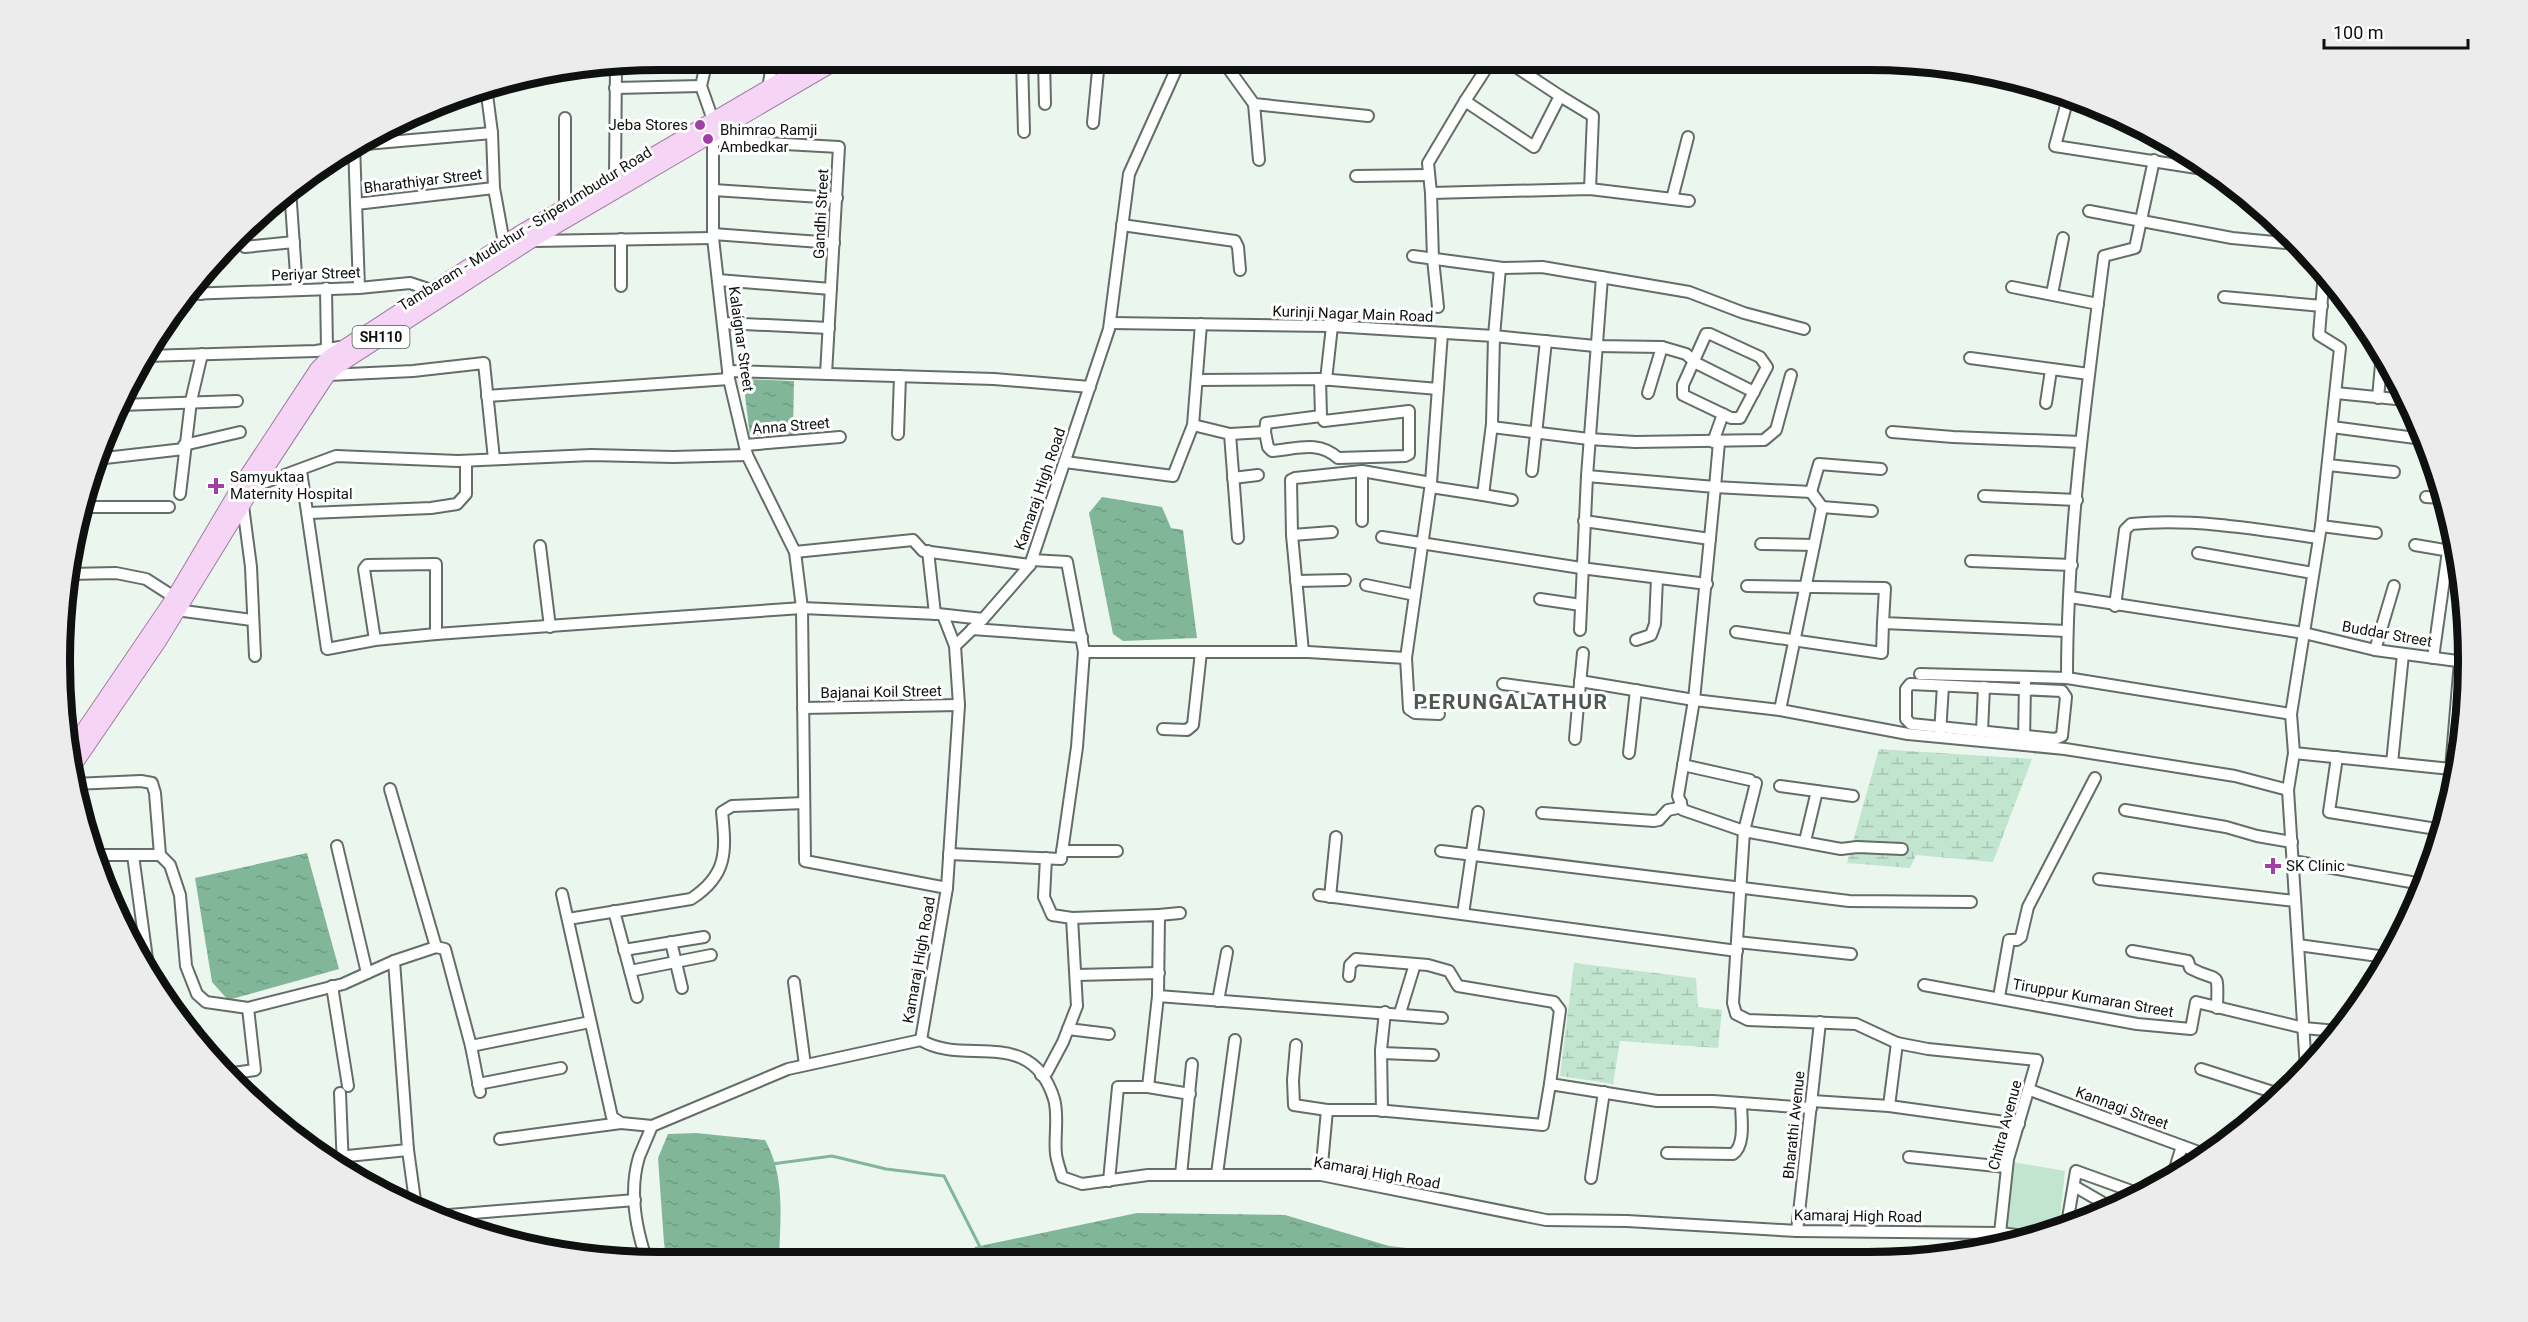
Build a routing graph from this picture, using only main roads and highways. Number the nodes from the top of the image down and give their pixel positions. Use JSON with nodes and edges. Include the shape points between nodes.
{"nodes":[{"id":1,"x":798,"y":70,"type":"edge"},
{"id":2,"x":822,"y":70,"type":"edge"},
{"id":3,"x":713,"y":131,"type":"junction"},
{"id":4,"x":506,"y":250,"type":"junction"},
{"id":5,"x":436,"y":295,"type":"junction"},
{"id":6,"x":175,"y":603,"type":"junction"},
{"id":7,"x":76,"y":741,"type":"edge"},
{"id":8,"x":79,"y":758,"type":"edge"}],
"edges":[{"from":1,"to":3,"type":"main road","name":"Tambaram - Mudichur - Sriperumbudur Road","number":"SH110"},
{"from":2,"to":3,"type":"main road","name":"Tambaram - Mudichur - Sriperumbudur Road","number":"SH110"},
{"from":3,"to":4,"type":"main road","name":"Tambaram - Mudichur - Sriperumbudur Road","number":"SH110","via":[[531,241]]},
{"from":3,"to":4,"type":"main road","name":"Tambaram - Mudichur - Sriperumbudur Road","number":"SH110","via":[[615,177]]},
{"from":4,"to":5,"type":"main road","name":"Tambaram - Mudichur - Sriperumbudur Road","number":"SH110"},
{"from":5,"to":6,"type":"main road","name":"Tambaram - Mudichur - Sriperumbudur Road","number":"SH110","via":[[328,375]]},
{"from":5,"to":6,"type":"main road","name":"Tambaram - Mudichur - Sriperumbudur Road","number":"SH110","via":[[346,345],[317,369],[238,489]]},
{"from":6,"to":7,"type":"main road","name":"Tambaram - Mudichur - Sriperumbudur Road","number":"SH110"},
{"from":6,"to":8,"type":"main road","name":"Tambaram - Mudichur - Sriperumbudur Road","number":"SH110","via":[[158,643]]}]}
